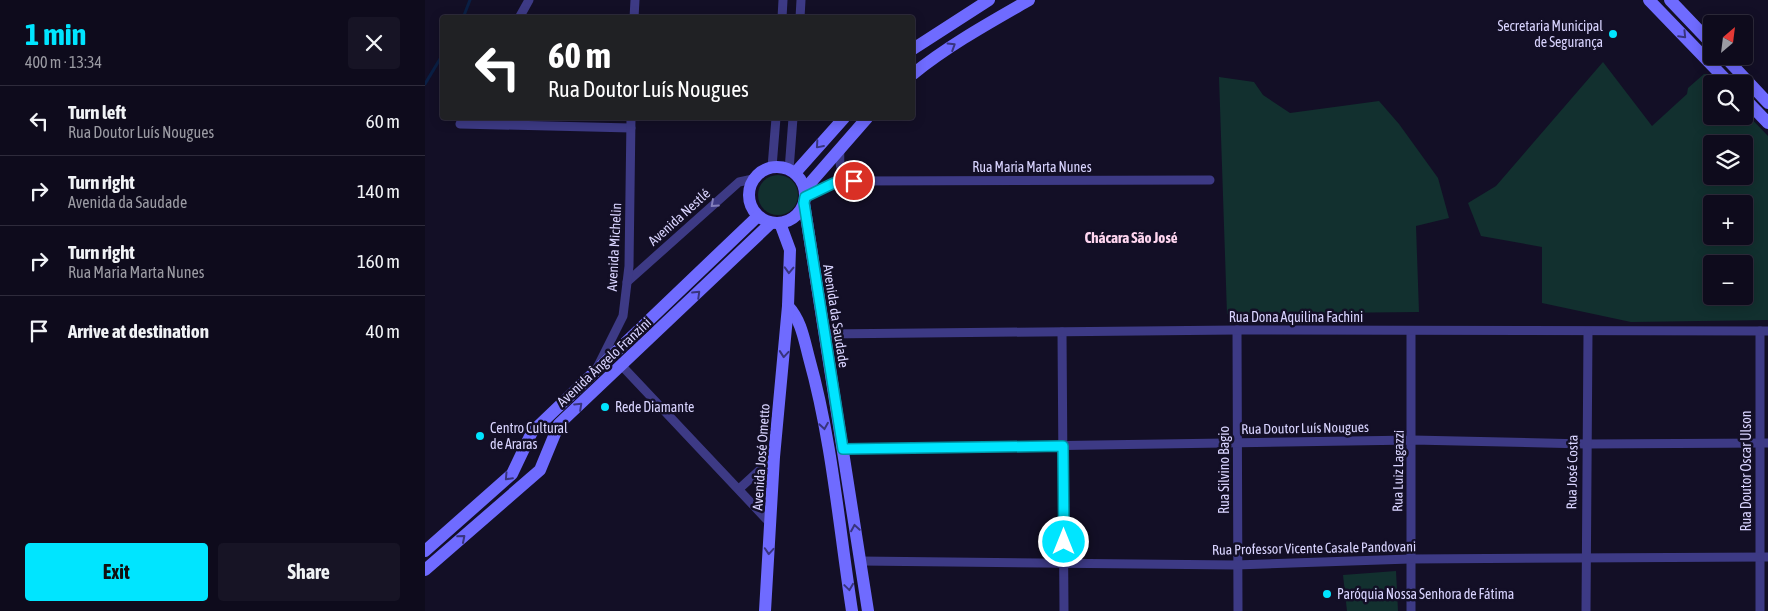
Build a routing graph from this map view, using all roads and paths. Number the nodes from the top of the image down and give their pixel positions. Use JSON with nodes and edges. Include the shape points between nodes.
{"nodes":[{"id":1,"x":529,"y":0,"type":"edge"},
{"id":2,"x":635,"y":0,"type":"edge"},
{"id":3,"x":783,"y":0,"type":"edge"},
{"id":4,"x":801,"y":0,"type":"edge"},
{"id":5,"x":989,"y":0,"type":"edge"},
{"id":6,"x":1029,"y":0,"type":"edge"},
{"id":7,"x":1649,"y":0,"type":"edge"},
{"id":8,"x":1670,"y":0,"type":"edge"},
{"id":9,"x":970,"y":6,"type":"edge"},
{"id":10,"x":521,"y":15,"type":"edge"},
{"id":11,"x":634,"y":15,"type":"edge"},
{"id":12,"x":782,"y":15,"type":"edge"},
{"id":13,"x":800,"y":15,"type":"edge"},
{"id":14,"x":1703,"y":35,"type":"edge"},
{"id":15,"x":915,"y":47,"type":"edge"},
{"id":16,"x":1732,"y":65,"type":"edge"},
{"id":17,"x":915,"y":73,"type":"edge"},
{"id":18,"x":1721,"y":75,"type":"edge"},
{"id":19,"x":1768,"y":103,"type":"edge"},
{"id":20,"x":1753,"y":107,"type":"edge"},
{"id":21,"x":631,"y":120,"type":"edge"},
{"id":22,"x":775,"y":120,"type":"edge"},
{"id":23,"x":793,"y":120,"type":"edge"},
{"id":24,"x":842,"y":120,"type":"edge"},
{"id":25,"x":865,"y":120,"type":"edge"},
{"id":26,"x":462,"y":121,"type":"edge"},
{"id":27,"x":1768,"y":123,"type":"edge"},
{"id":28,"x":631,"y":128,"type":"junction"},
{"id":29,"x":840,"y":147,"type":"junction"},
{"id":30,"x":772,"y":167,"type":"junction"},
{"id":31,"x":792,"y":171,"type":"junction"},
{"id":32,"x":753,"y":179,"type":"junction"},
{"id":33,"x":1210,"y":180,"type":"dead end"},
{"id":34,"x":854,"y":181,"type":"junction"},
{"id":35,"x":805,"y":196,"type":"junction"},
{"id":36,"x":758,"y":216,"type":"junction"},
{"id":37,"x":776,"y":223,"type":"junction"},
{"id":38,"x":627,"y":282,"type":"junction"},
{"id":39,"x":792,"y":310,"type":"junction"},
{"id":40,"x":821,"y":318,"type":"junction"},
{"id":41,"x":801,"y":328,"type":"junction"},
{"id":42,"x":1237,"y":330,"type":"junction"},
{"id":43,"x":1411,"y":331,"type":"junction"},
{"id":44,"x":1764,"y":331,"type":"edge"},
{"id":45,"x":1063,"y":332,"type":"junction"},
{"id":46,"x":1588,"y":332,"type":"junction"},
{"id":47,"x":824,"y":334,"type":"junction"},
{"id":48,"x":622,"y":366,"type":"junction"},
{"id":49,"x":595,"y":371,"type":"junction"},
{"id":50,"x":1413,"y":440,"type":"junction"},
{"id":51,"x":1238,"y":443,"type":"junction"},
{"id":52,"x":1764,"y":443,"type":"edge"},
{"id":53,"x":1586,"y":444,"type":"junction"},
{"id":54,"x":1063,"y":446,"type":"junction"},
{"id":55,"x":843,"y":449,"type":"junction"},
{"id":56,"x":774,"y":457,"type":"junction"},
{"id":57,"x":520,"y":458,"type":"junction"},
{"id":58,"x":540,"y":470,"type":"junction"},
{"id":59,"x":739,"y":489,"type":"junction"},
{"id":60,"x":771,"y":524,"type":"junction"},
{"id":61,"x":425,"y":551,"type":"edge"},
{"id":62,"x":1585,"y":557,"type":"junction"},
{"id":63,"x":1764,"y":557,"type":"edge"},
{"id":64,"x":1410,"y":559,"type":"junction"},
{"id":65,"x":860,"y":561,"type":"junction"},
{"id":66,"x":1064,"y":562,"type":"junction"},
{"id":67,"x":1236,"y":565,"type":"junction"},
{"id":68,"x":425,"y":570,"type":"edge"},
{"id":69,"x":765,"y":611,"type":"edge"},
{"id":70,"x":852,"y":611,"type":"edge"},
{"id":71,"x":867,"y":611,"type":"edge"},
{"id":72,"x":1064,"y":611,"type":"edge"},
{"id":73,"x":1238,"y":611,"type":"edge"},
{"id":74,"x":1411,"y":611,"type":"edge"},
{"id":75,"x":1586,"y":611,"type":"edge"},
{"id":76,"x":1760,"y":611,"type":"edge"}],
"edges":[{"from":1,"to":10,"type":"street"},
{"from":2,"to":11,"type":"street"},
{"from":3,"to":12,"type":"street"},
{"from":4,"to":13,"type":"street"},
{"from":5,"to":9,"type":"main road"},
{"from":17,"to":6,"type":"main road","one_way":true,"via":[[964,38]]},
{"from":7,"to":18,"type":"main road","one_way":true},
{"from":8,"to":14,"type":"main road"},
{"from":9,"to":15,"type":"main road"},
{"from":16,"to":19,"type":"main road"},
{"from":20,"to":27,"type":"main road"},
{"from":21,"to":28,"type":"street","name":"Avenida Michelin"},
{"from":22,"to":30,"type":"street"},
{"from":23,"to":31,"type":"street"},
{"from":24,"to":31,"type":"main road","one_way":true},
{"from":25,"to":29,"type":"main road"},
{"from":26,"to":28,"type":"street"},
{"from":28,"to":38,"type":"street","name":"Avenida Michelin"},
{"from":29,"to":34,"type":"street","via":[[839,168]]},
{"from":29,"to":35,"type":"main road"},
{"from":30,"to":31,"type":"main road"},
{"from":30,"to":32,"type":"main road"},
{"from":31,"to":35,"type":"main road"},
{"from":32,"to":36,"type":"main road","via":[[749,194]]},
{"from":32,"to":38,"type":"street","name":"Avenida Nestlé","one_way":true,"via":[[739,182]]},
{"from":33,"to":34,"type":"street","name":"Rua Maria Marta Nunes"},
{"from":34,"to":35,"type":"street","name":"Rua Maria Marta Nunes","via":[[834,183]]},
{"from":35,"to":37,"type":"main road","via":[[795,217]]},
{"from":35,"to":40,"type":"main road","name":"Avenida da Saudade"},
{"from":36,"to":37,"type":"main road"},
{"from":36,"to":49,"type":"main road","name":"Avenida Ângelo Franzini"},
{"from":37,"to":39,"type":"main road","one_way":true,"via":[[790,250]]},
{"from":48,"to":37,"type":"main road","name":"Avenida Ângelo Franzini","one_way":true},
{"from":38,"to":49,"type":"street","name":"Avenida Michelin","via":[[623,316]]},
{"from":39,"to":40,"type":"main road"},
{"from":39,"to":41,"type":"main road"},
{"from":39,"to":56,"type":"main road","name":"Avenida José Ometto","one_way":true},
{"from":40,"to":47,"type":"main road","name":"Avenida da Saudade"},
{"from":41,"to":47,"type":"main road"},
{"from":41,"to":70,"type":"main road","one_way":true,"via":[[819,392]]},
{"from":42,"to":43,"type":"street","name":"Rua Dona Aquilina Fachini"},
{"from":42,"to":45,"type":"street","name":"Rua Dona Aquilina Fachini"},
{"from":42,"to":51,"type":"street","name":"Rua Silvino Bagio"},
{"from":43,"to":46,"type":"street","name":"Rua Dona Aquilina Fachini"},
{"from":43,"to":50,"type":"street","name":"Rua Luiz Lagazzi"},
{"from":44,"to":46,"type":"street","name":"Rua Dona Aquilina Fachini"},
{"from":44,"to":52,"type":"street","name":"Rua Doutor Oscar Ulson"},
{"from":45,"to":47,"type":"street","name":"Rua Dona Aquilina Fachini"},
{"from":45,"to":54,"type":"street"},
{"from":46,"to":53,"type":"street","name":"Rua José Costa"},
{"from":47,"to":55,"type":"main road","name":"Avenida da Saudade"},
{"from":58,"to":48,"type":"main road","name":"Avenida Ângelo Franzini","one_way":true,"via":[[559,424]]},
{"from":48,"to":59,"type":"street"},
{"from":49,"to":57,"type":"main road","name":"Avenida Ângelo Franzini","via":[[532,432]]},
{"from":50,"to":51,"type":"street","name":"Rua Doutor Luís Nougues"},
{"from":50,"to":53,"type":"street","name":"Rua Doutor Luís Nougues"},
{"from":50,"to":64,"type":"street","name":"Rua Luiz Lagazzi"},
{"from":51,"to":54,"type":"street","name":"Rua Doutor Luís Nougues"},
{"from":51,"to":67,"type":"street","name":"Rua Silvino Bagio"},
{"from":52,"to":53,"type":"street","name":"Rua Doutor Luís Nougues"},
{"from":52,"to":63,"type":"street","name":"Rua Doutor Oscar Ulson"},
{"from":53,"to":62,"type":"street","name":"Rua José Costa"},
{"from":54,"to":55,"type":"street","name":"Rua Doutor Luís Nougues"},
{"from":54,"to":66,"type":"street"},
{"from":65,"to":55,"type":"main road","name":"Avenida da Saudade","one_way":true},
{"from":56,"to":59,"type":"street"},
{"from":56,"to":60,"type":"main road","name":"Avenida José Ometto"},
{"from":57,"to":58,"type":"main road"},
{"from":57,"to":61,"type":"main road","name":"Avenida Ângelo Franzini","one_way":true,"via":[[512,474]]},
{"from":68,"to":58,"type":"main road","name":"Avenida Ângelo Franzini","one_way":true},
{"from":59,"to":60,"type":"street"},
{"from":60,"to":69,"type":"main road","name":"Avenida José Ometto","one_way":true},
{"from":62,"to":63,"type":"street","name":"Rua Professor Vicente Casale Pandovani"},
{"from":62,"to":64,"type":"street","name":"Rua Professor Vicente Casale Pandovani"},
{"from":62,"to":75,"type":"street","name":"Rua José Costa"},
{"from":63,"to":76,"type":"street","name":"Rua Doutor Oscar Ulson"},
{"from":64,"to":67,"type":"street","name":"Rua Professor Vicente Casale Pandovani"},
{"from":64,"to":74,"type":"street","name":"Rua Luiz Lagazzi"},
{"from":65,"to":66,"type":"street","name":"Rua Professor Vicente Casale Pandovani"},
{"from":65,"to":71,"type":"main road","name":"Avenida da Saudade"},
{"from":66,"to":67,"type":"street","name":"Rua Professor Vicente Casale Pandovani"},
{"from":66,"to":72,"type":"street"},
{"from":67,"to":73,"type":"street","name":"Rua Silvino Bagio"}]}
